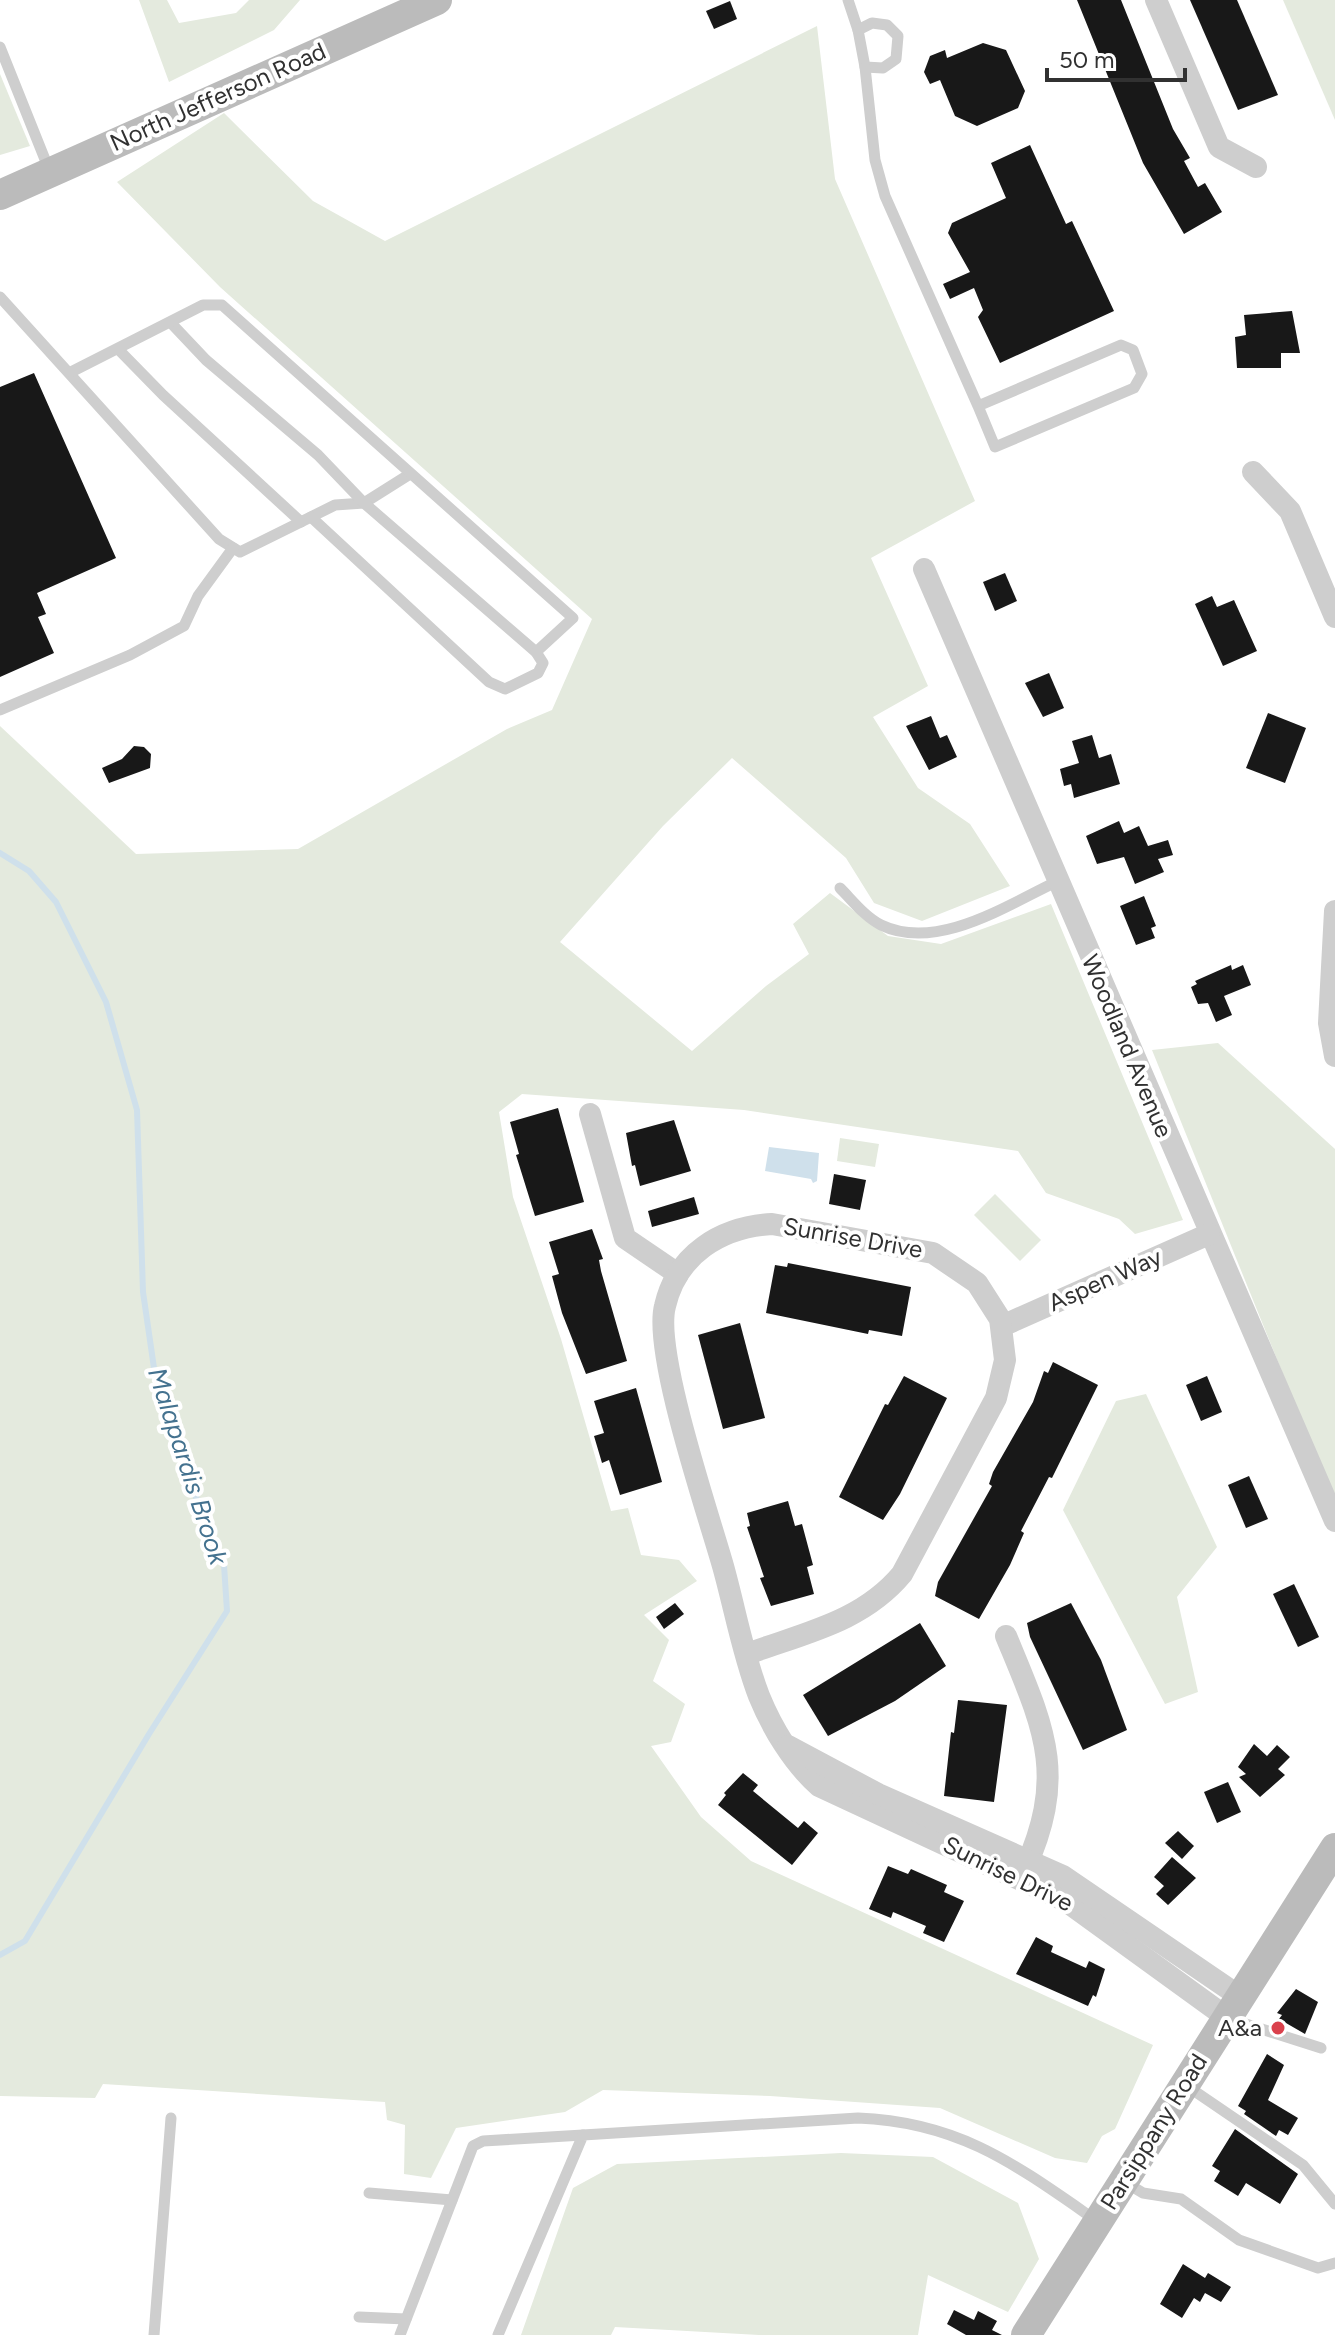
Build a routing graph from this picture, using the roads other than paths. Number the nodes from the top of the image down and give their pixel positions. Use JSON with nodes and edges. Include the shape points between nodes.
{"nodes":[{"id":1,"x":437,"y":0,"type":"edge"},
{"id":2,"x":848,"y":0,"type":"edge"},
{"id":3,"x":1156,"y":0,"type":"edge"},
{"id":4,"x":858,"y":30,"type":"junction"},
{"id":5,"x":0,"y":47,"type":"edge"},
{"id":6,"x":865,"y":67,"type":"junction"},
{"id":7,"x":1256,"y":167,"type":"dead end"},
{"id":8,"x":50,"y":173,"type":"junction"},
{"id":9,"x":0,"y":195,"type":"edge"},
{"id":10,"x":0,"y":297,"type":"edge"},
{"id":11,"x":174,"y":321,"type":"junction"},
{"id":12,"x":118,"y":349,"type":"junction"},
{"id":13,"x":71,"y":372,"type":"junction"},
{"id":14,"x":978,"y":406,"type":"junction"},
{"id":15,"x":1253,"y":472,"type":"dead end"},
{"id":16,"x":410,"y":474,"type":"junction"},
{"id":17,"x":364,"y":503,"type":"junction"},
{"id":18,"x":306,"y":519,"type":"junction"},
{"id":19,"x":233,"y":548,"type":"junction"},
{"id":20,"x":924,"y":569,"type":"dead end"},
{"id":21,"x":1335,"y":617,"type":"edge"},
{"id":22,"x":536,"y":652,"type":"junction"},
{"id":23,"x":0,"y":710,"type":"edge"},
{"id":24,"x":1056,"y":882,"type":"junction"},
{"id":25,"x":840,"y":888,"type":"dead end"},
{"id":26,"x":1335,"y":911,"type":"edge"},
{"id":27,"x":1335,"y":1056,"type":"edge"},
{"id":28,"x":590,"y":1114,"type":"dead end"},
{"id":29,"x":1209,"y":1234,"type":"junction"},
{"id":30,"x":678,"y":1274,"type":"junction"},
{"id":31,"x":1002,"y":1326,"type":"junction"},
{"id":32,"x":1335,"y":1521,"type":"edge"},
{"id":33,"x":1006,"y":1636,"type":"dead end"},
{"id":34,"x":747,"y":1654,"type":"junction"},
{"id":35,"x":1335,"y":1848,"type":"edge"},
{"id":36,"x":1025,"y":1869,"type":"junction"},
{"id":37,"x":1232,"y":2007,"type":"junction"},
{"id":38,"x":1321,"y":2048,"type":"dead end"},
{"id":39,"x":1184,"y":2084,"type":"junction"},
{"id":40,"x":171,"y":2118,"type":"dead end"},
{"id":41,"x":583,"y":2135,"type":"junction"},
{"id":42,"x":1123,"y":2181,"type":"junction"},
{"id":43,"x":369,"y":2193,"type":"dead end"},
{"id":44,"x":452,"y":2200,"type":"junction"},
{"id":45,"x":1335,"y":2204,"type":"edge"},
{"id":46,"x":1097,"y":2222,"type":"junction"},
{"id":47,"x":1335,"y":2263,"type":"edge"},
{"id":48,"x":359,"y":2317,"type":"dead end"},
{"id":49,"x":406,"y":2319,"type":"junction"},
{"id":50,"x":154,"y":2335,"type":"edge"},
{"id":51,"x":400,"y":2335,"type":"edge"},
{"id":52,"x":498,"y":2335,"type":"edge"},
{"id":53,"x":1026,"y":2335,"type":"edge"}],
"edges":[{"from":1,"to":8,"type":"main road","name":"North Jefferson Road"},
{"from":2,"to":4,"type":"lane"},
{"from":3,"to":7,"type":"street","via":[[1219,147]]},
{"from":4,"to":6,"type":"lane"},
{"from":4,"to":6,"type":"lane","via":[[872,23],[887,25],[900,44],[890,65]]},
{"from":5,"to":8,"type":"lane"},
{"from":6,"to":14,"type":"lane","via":[[875,160],[885,196]]},
{"from":8,"to":9,"type":"main road","name":"North Jefferson Road"},
{"from":10,"to":13,"type":"lane"},
{"from":11,"to":12,"type":"lane"},
{"from":11,"to":16,"type":"lane","via":[[203,305],[222,305]]},
{"from":11,"to":17,"type":"lane","via":[[206,360],[318,455]]},
{"from":12,"to":13,"type":"lane"},
{"from":12,"to":18,"type":"lane"},
{"from":13,"to":19,"type":"lane","via":[[134,448]]},
{"from":14,"to":14,"type":"lane","via":[[1121,345],[1133,350],[1142,374],[1134,388],[995,447]]},
{"from":15,"to":21,"type":"street","via":[[1290,511]]},
{"from":16,"to":17,"type":"lane"},
{"from":16,"to":22,"type":"lane","via":[[573,618]]},
{"from":17,"to":18,"type":"lane","via":[[335,505]]},
{"from":17,"to":22,"type":"lane"},
{"from":18,"to":19,"type":"lane","via":[[240,552]]},
{"from":18,"to":22,"type":"lane","via":[[489,682],[505,689],[522,684],[543,663]]},
{"from":19,"to":23,"type":"lane","via":[[198,596],[184,626]]},
{"from":20,"to":24,"type":"street","name":"Woodland Avenue"},
{"from":24,"to":25,"type":"lane","via":[[990,914],[921,933],[879,924]]},
{"from":24,"to":29,"type":"street","name":"Woodland Avenue"},
{"from":26,"to":27,"type":"street","via":[[1329,1023]]},
{"from":28,"to":30,"type":"street","via":[[625,1238]]},
{"from":29,"to":31,"type":"street","name":"Aspen Way"},
{"from":29,"to":32,"type":"street","name":"Woodland Avenue"},
{"from":30,"to":31,"type":"street","name":"Sunrise Drive","via":[[719,1236],[772,1224],[933,1253],[977,1283]]},
{"from":30,"to":34,"type":"street","name":"Sunrise Drive","via":[[663,1315],[665,1352]]},
{"from":31,"to":34,"type":"street","name":"Sunrise Drive","via":[[1005,1360],[996,1398],[902,1574],[866,1609]]},
{"from":33,"to":36,"type":"street","via":[[1035,1707],[1048,1761],[1050,1788]]},
{"from":34,"to":36,"type":"street","name":"Sunrise Drive","via":[[769,1717],[788,1746],[874,1803]]},
{"from":35,"to":37,"type":"main road","name":"Parsippany Road"},
{"from":36,"to":37,"type":"street","name":"Sunrise Drive","via":[[1092,1893]]},
{"from":37,"to":38,"type":"lane"},
{"from":37,"to":39,"type":"main road","name":"Parsippany Road"},
{"from":39,"to":42,"type":"main road","name":"Parsippany Road"},
{"from":39,"to":45,"type":"lane","via":[[1303,2165]]},
{"from":40,"to":50,"type":"lane"},
{"from":41,"to":44,"type":"lane","via":[[483,2141],[473,2146]]},
{"from":41,"to":46,"type":"lane","via":[[902,2119],[958,2135],[1022,2170]]},
{"from":41,"to":52,"type":"lane"},
{"from":42,"to":46,"type":"main road","name":"Parsippany Road"},
{"from":42,"to":47,"type":"lane","via":[[1143,2193],[1181,2199],[1239,2240],[1318,2268]]},
{"from":43,"to":44,"type":"lane"},
{"from":44,"to":49,"type":"lane"},
{"from":46,"to":53,"type":"main road","name":"Parsippany Road"},
{"from":48,"to":49,"type":"lane"},
{"from":49,"to":51,"type":"lane"}]}
